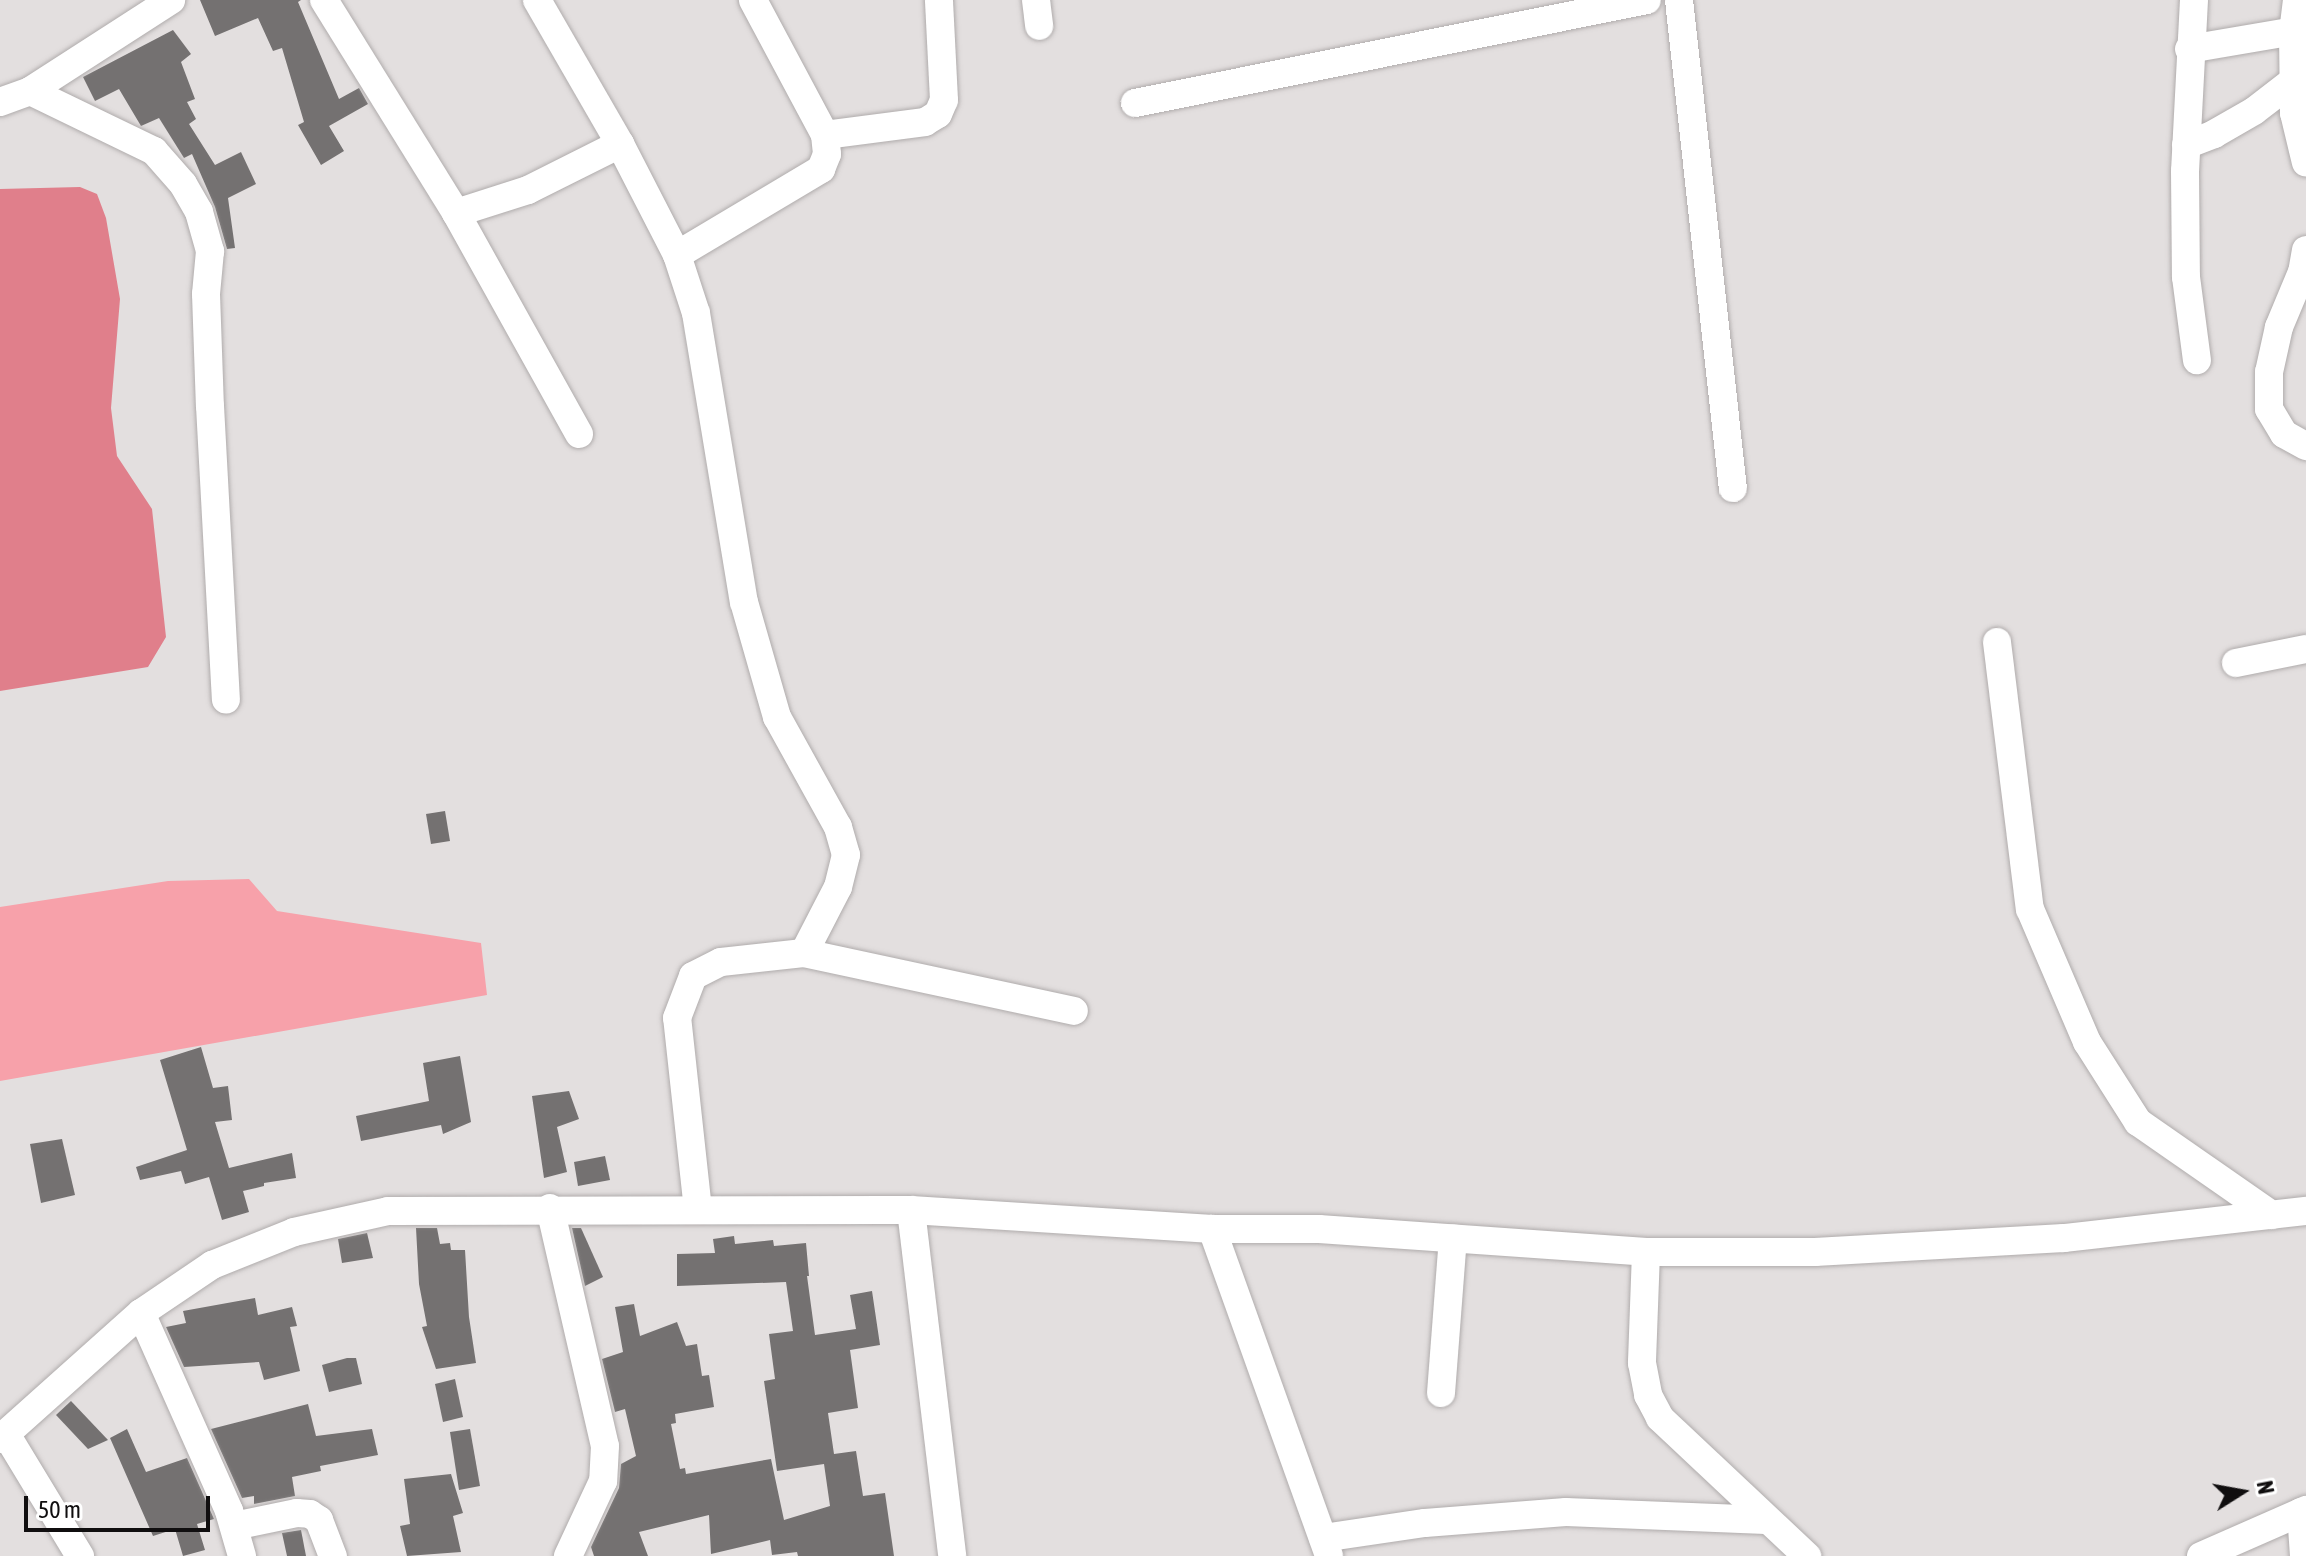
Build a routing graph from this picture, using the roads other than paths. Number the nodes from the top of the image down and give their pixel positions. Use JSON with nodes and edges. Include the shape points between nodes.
{"nodes":[{"id":1,"x":171,"y":0,"type":"edge"},
{"id":2,"x":324,"y":0,"type":"edge"},
{"id":3,"x":537,"y":0,"type":"edge"},
{"id":4,"x":753,"y":0,"type":"edge"},
{"id":5,"x":939,"y":0,"type":"edge"},
{"id":6,"x":1647,"y":0,"type":"edge"},
{"id":7,"x":1679,"y":0,"type":"edge"},
{"id":8,"x":2194,"y":0,"type":"edge"},
{"id":9,"x":2297,"y":0,"type":"edge"},
{"id":10,"x":1550,"y":10,"type":"edge"},
{"id":11,"x":2299,"y":30,"type":"edge"},
{"id":12,"x":2189,"y":49,"type":"junction"},
{"id":13,"x":2293,"y":81,"type":"junction"},
{"id":14,"x":30,"y":91,"type":"junction"},
{"id":15,"x":0,"y":102,"type":"edge"},
{"id":16,"x":1135,"y":103,"type":"dead end"},
{"id":17,"x":825,"y":135,"type":"junction"},
{"id":18,"x":620,"y":144,"type":"junction"},
{"id":19,"x":2186,"y":145,"type":"junction"},
{"id":20,"x":2306,"y":163,"type":"edge"},
{"id":21,"x":456,"y":213,"type":"junction"},
{"id":22,"x":677,"y":255,"type":"junction"},
{"id":23,"x":2305,"y":265,"type":"edge"},
{"id":24,"x":2197,"y":360,"type":"dead end"},
{"id":25,"x":579,"y":434,"type":"dead end"},
{"id":26,"x":2306,"y":446,"type":"edge"},
{"id":27,"x":1733,"y":488,"type":"dead end"},
{"id":28,"x":1997,"y":642,"type":"dead end"},
{"id":29,"x":2306,"y":649,"type":"edge"},
{"id":30,"x":2236,"y":663,"type":"dead end"},
{"id":31,"x":226,"y":700,"type":"dead end"},
{"id":32,"x":804,"y":953,"type":"junction"},
{"id":33,"x":1074,"y":1011,"type":"dead end"},
{"id":34,"x":550,"y":1208,"type":"junction"},
{"id":35,"x":698,"y":1210,"type":"junction"},
{"id":36,"x":911,"y":1210,"type":"junction"},
{"id":37,"x":2306,"y":1211,"type":"edge"},
{"id":38,"x":2272,"y":1215,"type":"junction"},
{"id":39,"x":1212,"y":1229,"type":"junction"},
{"id":40,"x":1453,"y":1238,"type":"junction"},
{"id":41,"x":1646,"y":1252,"type":"junction"},
{"id":42,"x":141,"y":1313,"type":"junction"},
{"id":43,"x":1441,"y":1393,"type":"dead end"},
{"id":44,"x":3,"y":1437,"type":"edge"},
{"id":45,"x":2303,"y":1511,"type":"edge"},
{"id":46,"x":1766,"y":1520,"type":"junction"},
{"id":47,"x":234,"y":1526,"type":"junction"},
{"id":48,"x":1326,"y":1547,"type":"edge"},
{"id":49,"x":80,"y":1556,"type":"edge"},
{"id":50,"x":242,"y":1556,"type":"edge"},
{"id":51,"x":333,"y":1556,"type":"edge"},
{"id":52,"x":568,"y":1556,"type":"edge"},
{"id":53,"x":952,"y":1556,"type":"edge"},
{"id":54,"x":1807,"y":1556,"type":"edge"},
{"id":55,"x":2201,"y":1556,"type":"edge"},
{"id":56,"x":2304,"y":1556,"type":"edge"}],
"edges":[{"from":1,"to":14,"type":"street"},
{"from":2,"to":21,"type":"street"},
{"from":3,"to":18,"type":"street"},
{"from":4,"to":17,"type":"street"},
{"from":5,"to":17,"type":"street","via":[[944,100],[938,114],[925,122]]},
{"from":6,"to":10,"type":"street"},
{"from":7,"to":27,"type":"street"},
{"from":8,"to":12,"type":"street"},
{"from":9,"to":11,"type":"street"},
{"from":10,"to":16,"type":"street"},
{"from":11,"to":12,"type":"street"},
{"from":11,"to":13,"type":"street"},
{"from":12,"to":19,"type":"street"},
{"from":13,"to":19,"type":"street","via":[[2254,111]]},
{"from":13,"to":20,"type":"street","via":[[2294,113]]},
{"from":14,"to":15,"type":"street"},
{"from":14,"to":31,"type":"street","via":[[154,151],[199,212],[210,251],[209,392]]},
{"from":17,"to":22,"type":"street","via":[[827,154],[821,169]]},
{"from":18,"to":21,"type":"street","via":[[528,190]]},
{"from":18,"to":22,"type":"street"},
{"from":19,"to":24,"type":"street","via":[[2186,277]]},
{"from":21,"to":25,"type":"street"},
{"from":22,"to":32,"type":"street","via":[[696,313],[748,616],[777,717],[838,827],[846,855],[838,887]]},
{"from":23,"to":26,"type":"street","via":[[2279,327],[2269,372],[2269,409],[2284,434]]},
{"from":28,"to":38,"type":"street","via":[[2030,909],[2087,1042],[2138,1122]]},
{"from":29,"to":30,"type":"street"},
{"from":32,"to":33,"type":"street"},
{"from":32,"to":35,"type":"street","via":[[721,962],[693,976],[677,1018]]},
{"from":34,"to":35,"type":"street"},
{"from":34,"to":42,"type":"street","via":[[388,1211],[294,1232],[212,1265]]},
{"from":34,"to":52,"type":"street","via":[[605,1446],[603,1481]]},
{"from":35,"to":36,"type":"street"},
{"from":36,"to":39,"type":"street"},
{"from":36,"to":53,"type":"street"},
{"from":37,"to":38,"type":"street"},
{"from":38,"to":41,"type":"street","via":[[2064,1238],[1815,1252]]},
{"from":39,"to":40,"type":"street"},
{"from":39,"to":48,"type":"street"},
{"from":40,"to":41,"type":"street"},
{"from":40,"to":43,"type":"street"},
{"from":41,"to":46,"type":"street","via":[[1642,1363],[1648,1395],[1660,1418]]},
{"from":42,"to":44,"type":"street"},
{"from":42,"to":47,"type":"street"},
{"from":44,"to":49,"type":"street"},
{"from":45,"to":55,"type":"street"},
{"from":45,"to":56,"type":"street"},
{"from":46,"to":48,"type":"street","via":[[1566,1512],[1425,1523]]},
{"from":46,"to":54,"type":"street"},
{"from":47,"to":50,"type":"street"},
{"from":47,"to":51,"type":"street","via":[[310,1514],[319,1520]]}]}
